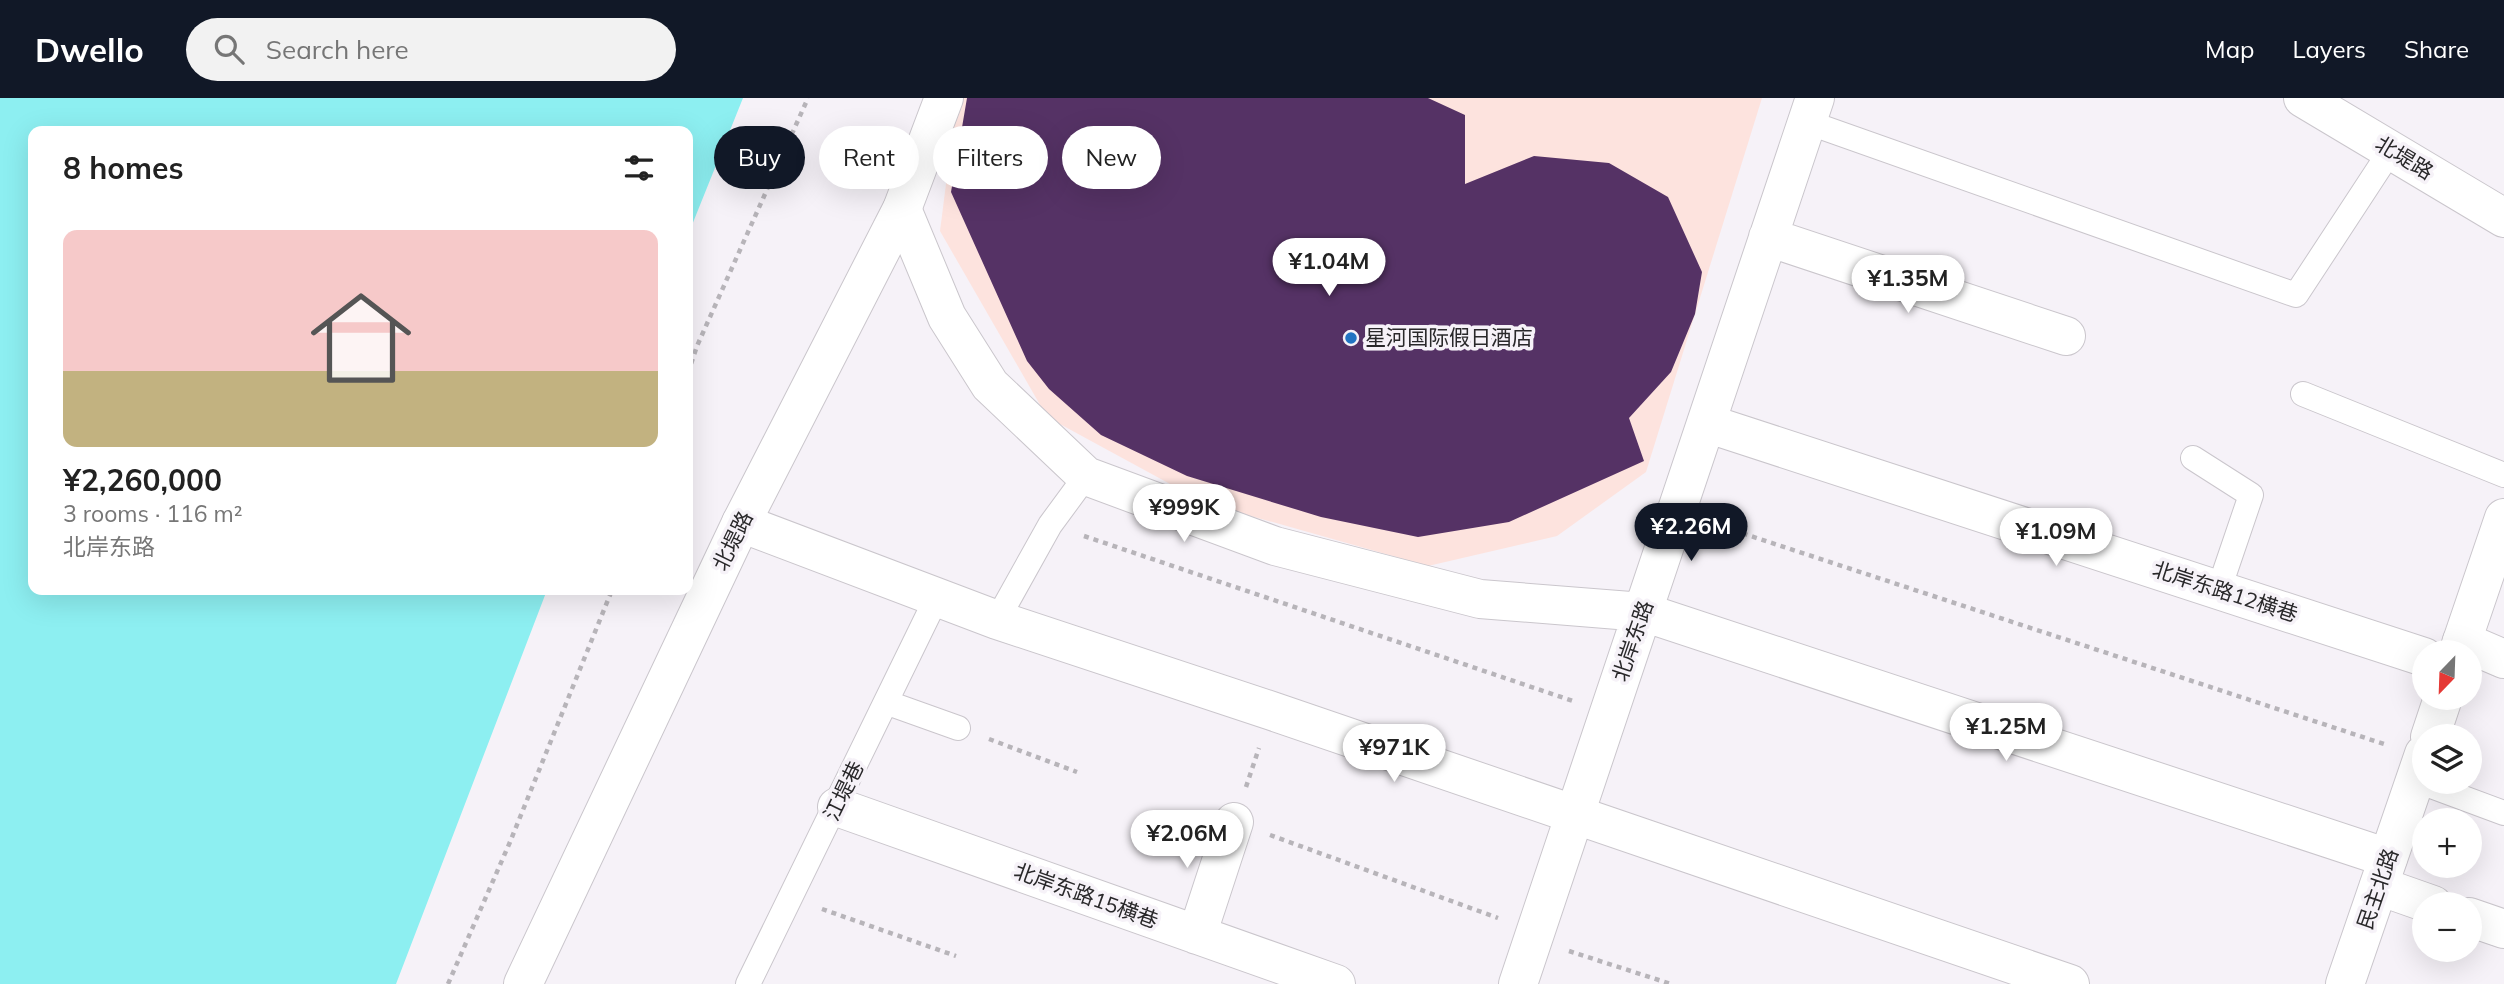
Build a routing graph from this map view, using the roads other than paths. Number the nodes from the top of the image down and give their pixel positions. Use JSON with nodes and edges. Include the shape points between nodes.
{"nodes":[{"id":1,"x":944,"y":98,"type":"edge"},
{"id":2,"x":2303,"y":98,"type":"edge"},
{"id":3,"x":1811,"y":110,"type":"edge"},
{"id":4,"x":2390,"y":150,"type":"junction"},
{"id":5,"x":902,"y":209,"type":"junction"},
{"id":6,"x":2504,"y":218,"type":"edge"},
{"id":7,"x":1768,"y":237,"type":"junction"},
{"id":8,"x":2066,"y":335,"type":"dead end"},
{"id":9,"x":2303,"y":394,"type":"dead end"},
{"id":10,"x":1706,"y":423,"type":"junction"},
{"id":11,"x":2193,"y":458,"type":"dead end"},
{"id":12,"x":2504,"y":475,"type":"edge"},
{"id":13,"x":1086,"y":476,"type":"junction"},
{"id":14,"x":741,"y":523,"type":"junction"},
{"id":15,"x":2501,"y":535,"type":"edge"},
{"id":16,"x":2219,"y":589,"type":"junction"},
{"id":17,"x":937,"y":597,"type":"junction"},
{"id":18,"x":1643,"y":612,"type":"junction"},
{"id":19,"x":998,"y":620,"type":"junction"},
{"id":20,"x":2463,"y":640,"type":"edge"},
{"id":21,"x":2412,"y":653,"type":"edge"},
{"id":22,"x":2482,"y":653,"type":"edge"},
{"id":23,"x":2504,"y":659,"type":"edge"},
{"id":24,"x":888,"y":703,"type":"junction"},
{"id":25,"x":958,"y":728,"type":"road end"},
{"id":26,"x":2412,"y":788,"type":"edge"},
{"id":27,"x":2471,"y":794,"type":"edge"},
{"id":28,"x":837,"y":807,"type":"junction"},
{"id":29,"x":2504,"y":813,"type":"edge"},
{"id":30,"x":1574,"y":815,"type":"junction"},
{"id":31,"x":1234,"y":822,"type":"road end"},
{"id":32,"x":2384,"y":872,"type":"junction"},
{"id":33,"x":2414,"y":892,"type":"edge"},
{"id":34,"x":2482,"y":921,"type":"edge"},
{"id":35,"x":2504,"y":929,"type":"edge"},
{"id":36,"x":1197,"y":936,"type":"junction"},
{"id":37,"x":523,"y":984,"type":"edge"},
{"id":38,"x":748,"y":984,"type":"edge"},
{"id":39,"x":1336,"y":984,"type":"edge"},
{"id":40,"x":1518,"y":984,"type":"edge"},
{"id":41,"x":2070,"y":984,"type":"edge"},
{"id":42,"x":2345,"y":984,"type":"edge"}],
"edges":[{"from":1,"to":5,"type":"street","name":"北堤路"},
{"from":2,"to":4,"type":"street","name":"北堤路"},
{"from":3,"to":4,"type":"lane","via":[[2296,295]]},
{"from":3,"to":7,"type":"street","name":"北岸东路"},
{"from":4,"to":6,"type":"street","name":"北堤路"},
{"from":5,"to":13,"type":"street","via":[[947,317],[990,385]]},
{"from":5,"to":14,"type":"street","name":"北堤路"},
{"from":7,"to":8,"type":"street"},
{"from":7,"to":10,"type":"street","name":"北岸东路"},
{"from":9,"to":12,"type":"lane"},
{"from":10,"to":16,"type":"street","name":"北岸东路12横巷"},
{"from":10,"to":18,"type":"street","name":"北岸东路"},
{"from":11,"to":16,"type":"lane","via":[[2251,495]]},
{"from":13,"to":18,"type":"street","via":[[1275,546],[1480,599]]},
{"from":13,"to":19,"type":"lane","via":[[1049,525]]},
{"from":14,"to":17,"type":"street"},
{"from":14,"to":37,"type":"street","name":"北堤路"},
{"from":15,"to":20,"type":"street"},
{"from":16,"to":21,"type":"street","name":"北岸东路12横巷"},
{"from":17,"to":19,"type":"street"},
{"from":17,"to":24,"type":"lane","name":"江堤巷"},
{"from":18,"to":30,"type":"street","name":"北岸东路"},
{"from":18,"to":32,"type":"street"},
{"from":19,"to":30,"type":"street"},
{"from":22,"to":23,"type":"street"},
{"from":24,"to":25,"type":"lane"},
{"from":24,"to":28,"type":"lane","name":"江堤巷"},
{"from":26,"to":32,"type":"street","name":"民主北路"},
{"from":27,"to":29,"type":"lane"},
{"from":28,"to":36,"type":"street","name":"北岸东路15横巷"},
{"from":28,"to":38,"type":"lane","name":"江堤巷"},
{"from":30,"to":40,"type":"street","name":"北岸东路"},
{"from":30,"to":41,"type":"street"},
{"from":31,"to":36,"type":"street"},
{"from":32,"to":33,"type":"street"},
{"from":32,"to":42,"type":"street","name":"民主北路"},
{"from":34,"to":35,"type":"street"},
{"from":36,"to":39,"type":"street","name":"北岸东路15横巷"}]}
